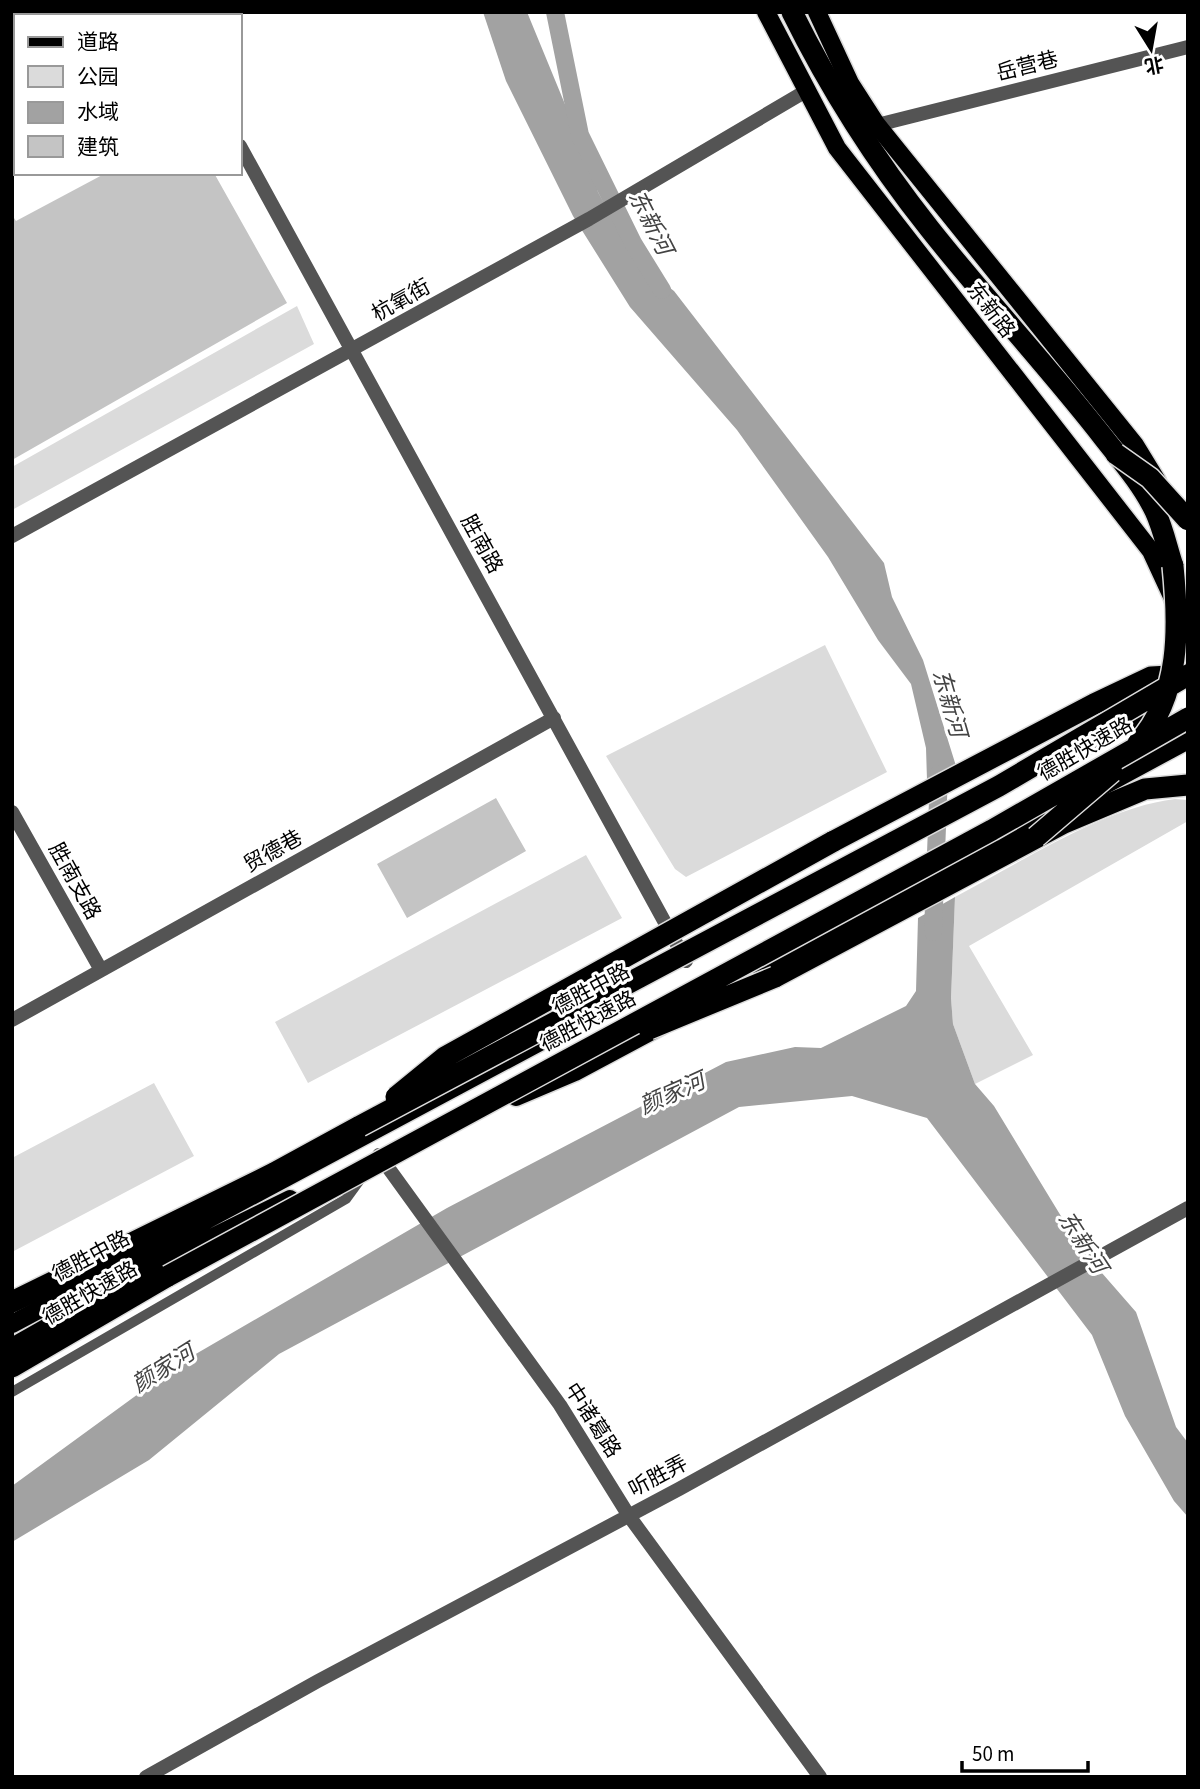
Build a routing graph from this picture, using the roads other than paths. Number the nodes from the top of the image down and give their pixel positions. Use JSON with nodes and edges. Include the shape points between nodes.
{"nodes":[{"id":1,"x":766,"y":12,"type":"edge"},
{"id":2,"x":792,"y":12,"type":"edge"},
{"id":3,"x":817,"y":12,"type":"edge"},
{"id":4,"x":1188,"y":47,"type":"edge"},
{"id":5,"x":806,"y":90,"type":"junction"},
{"id":6,"x":877,"y":125,"type":"junction"},
{"id":7,"x":242,"y":150,"type":"edge"},
{"id":8,"x":353,"y":351,"type":"junction"},
{"id":9,"x":1116,"y":454,"type":"junction"},
{"id":10,"x":1188,"y":520,"type":"edge"},
{"id":11,"x":1188,"y":531,"type":"edge"},
{"id":12,"x":12,"y":536,"type":"edge"},
{"id":13,"x":1188,"y":631,"type":"edge"},
{"id":14,"x":1188,"y":675,"type":"edge"},
{"id":15,"x":1188,"y":686,"type":"edge"},
{"id":16,"x":554,"y":718,"type":"junction"},
{"id":17,"x":1188,"y":718,"type":"edge"},
{"id":18,"x":1188,"y":740,"type":"edge"},
{"id":19,"x":1188,"y":785,"type":"edge"},
{"id":20,"x":12,"y":812,"type":"edge"},
{"id":21,"x":1036,"y":836,"type":"junction"},
{"id":22,"x":687,"y":963,"type":"junction"},
{"id":23,"x":101,"y":971,"type":"junction"},
{"id":24,"x":12,"y":1020,"type":"edge"},
{"id":25,"x":550,"y":1069,"type":"junction"},
{"id":26,"x":360,"y":1126,"type":"junction"},
{"id":27,"x":379,"y":1155,"type":"junction"},
{"id":28,"x":1188,"y":1208,"type":"edge"},
{"id":29,"x":12,"y":1302,"type":"edge"},
{"id":30,"x":12,"y":1324,"type":"edge"},
{"id":31,"x":12,"y":1347,"type":"edge"},
{"id":32,"x":12,"y":1367,"type":"edge"},
{"id":33,"x":12,"y":1392,"type":"edge"},
{"id":34,"x":629,"y":1516,"type":"junction"},
{"id":35,"x":146,"y":1777,"type":"edge"},
{"id":36,"x":820,"y":1777,"type":"edge"}],
"edges":[{"from":1,"to":5,"type":"main road","name":"东新路"},
{"from":2,"to":9,"type":"highway","via":[[819,67],[900,189]]},
{"from":3,"to":6,"type":"main road","name":"东新路","via":[[850,83]]},
{"from":4,"to":6,"type":"street","name":"岳营巷"},
{"from":5,"to":8,"type":"street","name":"杭氧街","via":[[639,191]]},
{"from":5,"to":13,"type":"main road","name":"东新路","via":[[836,148],[1151,551]]},
{"from":6,"to":11,"type":"main road","name":"东新路","via":[[1135,445]]},
{"from":7,"to":8,"type":"street","name":"胜南路"},
{"from":8,"to":12,"type":"street","name":"杭氧街"},
{"from":8,"to":16,"type":"street","name":"胜南路"},
{"from":9,"to":10,"type":"highway","bridge":true,"via":[[1150,478]]},
{"from":9,"to":21,"type":"highway","bridge":true,"via":[[1154,509],[1167,544],[1176,597],[1173,667],[1166,697],[1150,730],[1115,769]]},
{"from":14,"to":26,"type":"highway","name":"德胜快速路","bridge":true,"via":[[999,786]]},
{"from":14,"to":26,"type":"highway","bridge":true,"via":[[1151,677],[832,842],[445,1057]]},
{"from":15,"to":22,"type":"main road","name":"德胜中路","via":[[1113,732]]},
{"from":16,"to":22,"type":"street","name":"胜南路"},
{"from":16,"to":23,"type":"street","name":"贸德巷"},
{"from":17,"to":25,"type":"highway","name":"德胜快速路","bridge":true,"via":[[992,830]]},
{"from":18,"to":27,"type":"main road","name":"德胜中路","via":[[575,1072]]},
{"from":19,"to":21,"type":"highway","bridge":true,"via":[[1145,789]]},
{"from":20,"to":23,"type":"street","name":"胜南支路"},
{"from":21,"to":25,"type":"highway","bridge":true,"via":[[775,977]]},
{"from":22,"to":30,"type":"main road","name":"德胜中路"},
{"from":23,"to":24,"type":"street","name":"贸德巷"},
{"from":25,"to":32,"type":"highway","name":"德胜快速路","bridge":true,"via":[[169,1276]]},
{"from":26,"to":29,"type":"highway","name":"德胜快速路","via":[[274,1174]]},
{"from":27,"to":31,"type":"main road","name":"德胜中路","via":[[162,1262]]},
{"from":27,"to":33,"type":"lane","via":[[346,1199]]},
{"from":27,"to":34,"type":"street","name":"中诸葛路","via":[[560,1405]]},
{"from":28,"to":34,"type":"street","name":"听胜弄"},
{"from":34,"to":35,"type":"street","name":"听胜弄"},
{"from":34,"to":36,"type":"street","name":"中诸葛路"}]}
